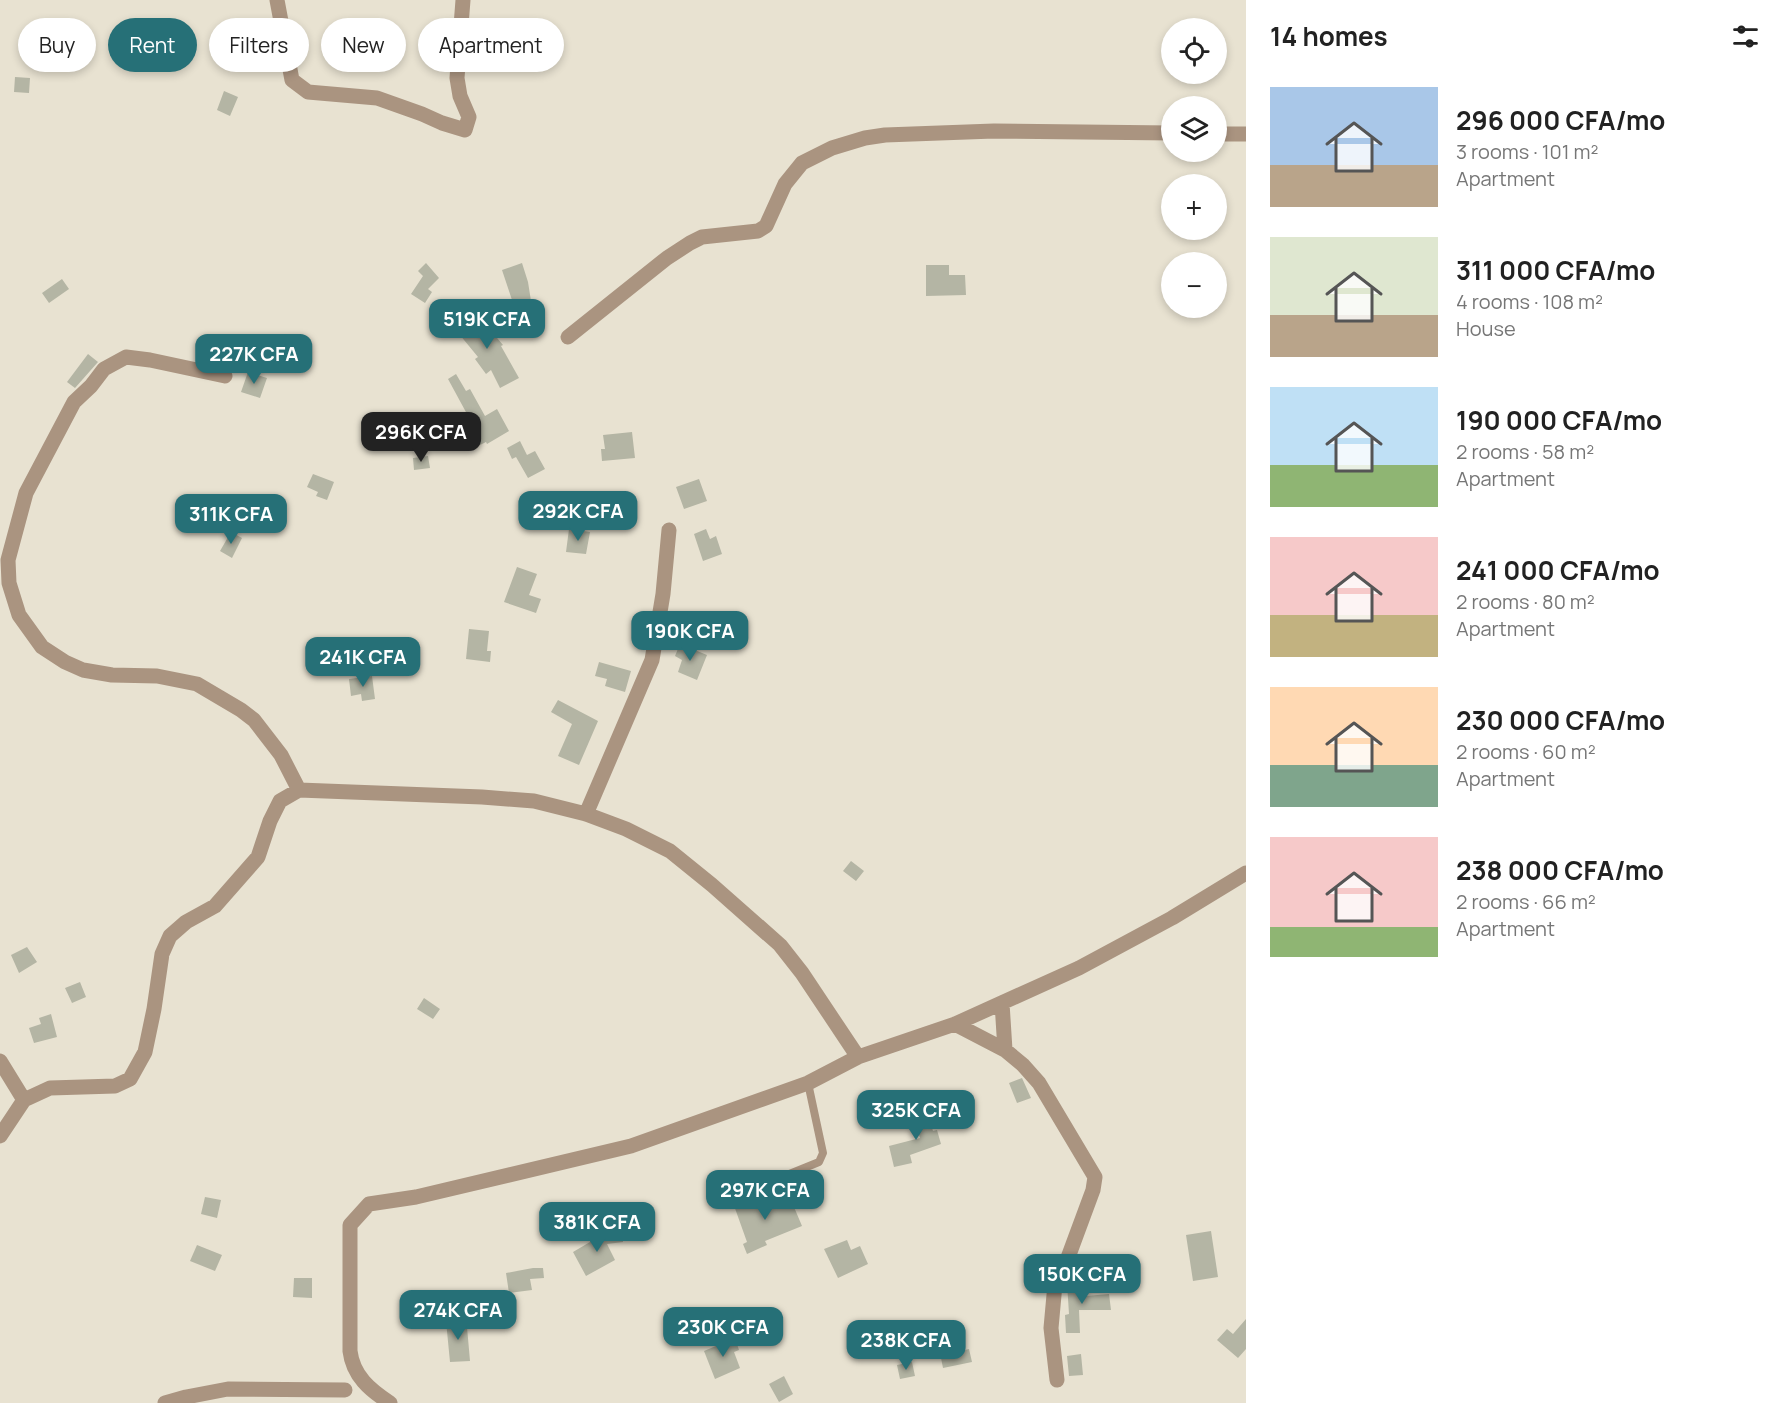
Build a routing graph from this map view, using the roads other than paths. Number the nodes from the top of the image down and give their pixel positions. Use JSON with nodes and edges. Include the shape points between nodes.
{"nodes":[{"id":1,"x":277,"y":0,"type":"edge"},
{"id":2,"x":463,"y":0,"type":"edge"},
{"id":3,"x":1161,"y":133,"type":"edge"},
{"id":4,"x":1227,"y":134,"type":"edge"},
{"id":5,"x":1246,"y":134,"type":"edge"},
{"id":6,"x":568,"y":337,"type":"dead end"},
{"id":7,"x":225,"y":376,"type":"dead end"},
{"id":8,"x":669,"y":530,"type":"dead end"},
{"id":9,"x":298,"y":790,"type":"junction"},
{"id":10,"x":586,"y":814,"type":"junction"},
{"id":11,"x":1246,"y":873,"type":"edge"},
{"id":12,"x":1002,"y":1004,"type":"junction"},
{"id":13,"x":956,"y":1024,"type":"junction"},
{"id":14,"x":1005,"y":1050,"type":"junction"},
{"id":15,"x":858,"y":1057,"type":"junction"},
{"id":16,"x":0,"y":1060,"type":"edge"},
{"id":17,"x":808,"y":1083,"type":"junction"},
{"id":18,"x":24,"y":1100,"type":"junction"},
{"id":19,"x":0,"y":1136,"type":"edge"},
{"id":20,"x":745,"y":1192,"type":"dead end"},
{"id":21,"x":357,"y":1375,"type":"junction"},
{"id":22,"x":1057,"y":1380,"type":"dead end"},
{"id":23,"x":343,"y":1397,"type":"edge"},
{"id":24,"x":165,"y":1403,"type":"edge"},
{"id":25,"x":390,"y":1403,"type":"edge"}],
"edges":[{"from":1,"to":2,"type":"street","via":[[292,80],[308,92],[377,98],[465,130],[469,117],[458,78]]},
{"from":3,"to":6,"type":"street","via":[[949,132],[885,135],[832,148],[796,170],[785,184],[766,226],[758,231],[702,237],[690,243]]},
{"from":4,"to":5,"type":"street"},
{"from":7,"to":9,"type":"street","via":[[126,357],[104,369],[74,402],[26,493],[8,560],[9,582],[19,615],[42,647],[83,670],[157,676],[197,684],[254,720],[281,755]]},
{"from":8,"to":10,"type":"street","via":[[652,660]]},
{"from":9,"to":10,"type":"street","via":[[534,801]]},
{"from":9,"to":18,"type":"street","via":[[280,801],[258,857],[214,906],[170,936],[162,954],[145,1052],[130,1078],[115,1086],[50,1088]]},
{"from":10,"to":15,"type":"street","via":[[670,850],[780,945]]},
{"from":11,"to":12,"type":"street","via":[[1079,968]]},
{"from":12,"to":13,"type":"street"},
{"from":12,"to":14,"type":"street"},
{"from":13,"to":14,"type":"street"},
{"from":13,"to":15,"type":"street"},
{"from":14,"to":22,"type":"street","via":[[1039,1083],[1095,1177],[1094,1190],[1055,1284],[1051,1328]]},
{"from":15,"to":17,"type":"street"},
{"from":16,"to":18,"type":"street"},
{"from":17,"to":20,"type":"lane","via":[[823,1153],[819,1162]]},
{"from":17,"to":21,"type":"street","via":[[631,1146],[416,1197],[369,1204],[350,1225],[350,1351]]},
{"from":18,"to":19,"type":"street"},
{"from":21,"to":23,"type":"street"},
{"from":21,"to":25,"type":"street"},
{"from":23,"to":24,"type":"street","via":[[228,1389]]}]}
